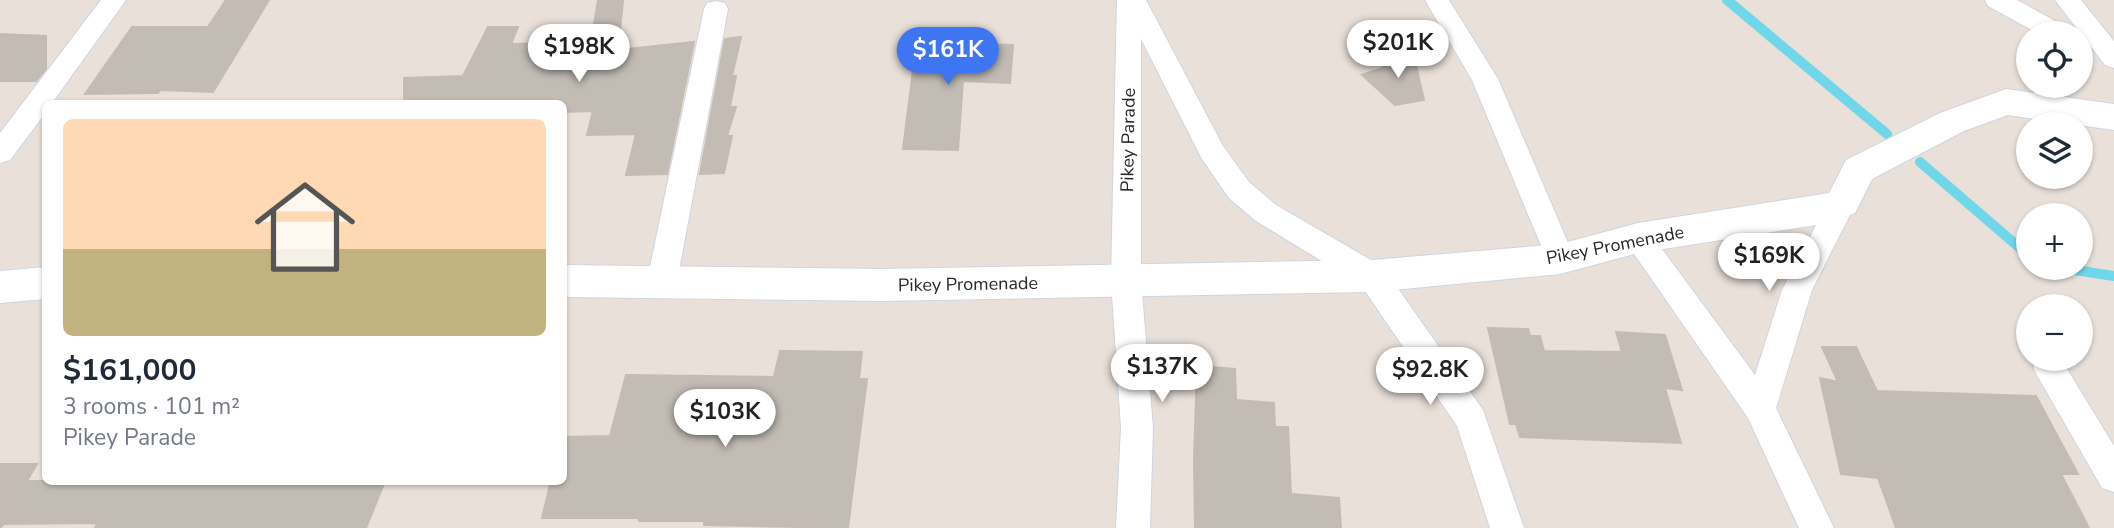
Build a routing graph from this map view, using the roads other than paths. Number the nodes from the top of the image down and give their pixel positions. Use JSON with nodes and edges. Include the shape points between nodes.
{"nodes":[{"id":1,"x":114,"y":0,"type":"edge"},
{"id":2,"x":1132,"y":0,"type":"edge"},
{"id":3,"x":1437,"y":0,"type":"edge"},
{"id":4,"x":1997,"y":0,"type":"edge"},
{"id":5,"x":2067,"y":0,"type":"edge"},
{"id":6,"x":716,"y":9,"type":"dead end"},
{"id":7,"x":2035,"y":21,"type":"edge"},
{"id":8,"x":2093,"y":53,"type":"edge"},
{"id":9,"x":2114,"y":59,"type":"edge"},
{"id":10,"x":2114,"y":65,"type":"edge"},
{"id":11,"x":2114,"y":117,"type":"edge"},
{"id":12,"x":0,"y":153,"type":"edge"},
{"id":13,"x":1842,"y":203,"type":"junction"},
{"id":14,"x":1638,"y":238,"type":"junction"},
{"id":15,"x":1560,"y":258,"type":"junction"},
{"id":16,"x":1372,"y":276,"type":"junction"},
{"id":17,"x":1126,"y":280,"type":"junction"},
{"id":18,"x":567,"y":281,"type":"edge"},
{"id":19,"x":662,"y":281,"type":"junction"},
{"id":20,"x":42,"y":283,"type":"edge"},
{"id":21,"x":0,"y":287,"type":"edge"},
{"id":22,"x":2051,"y":371,"type":"edge"},
{"id":23,"x":1760,"y":408,"type":"junction"},
{"id":24,"x":2114,"y":477,"type":"edge"},
{"id":25,"x":1133,"y":528,"type":"edge"},
{"id":26,"x":1507,"y":528,"type":"edge"},
{"id":27,"x":1817,"y":528,"type":"edge"}],
"edges":[{"from":1,"to":12,"type":"street"},
{"from":2,"to":16,"type":"street","via":[[1212,152],[1239,190],[1266,213]]},
{"from":2,"to":17,"type":"street","name":"Pikey Parade"},
{"from":3,"to":15,"type":"street","via":[[1485,79]]},
{"from":4,"to":7,"type":"street"},
{"from":5,"to":9,"type":"street"},
{"from":6,"to":19,"type":"street"},
{"from":8,"to":10,"type":"street"},
{"from":11,"to":13,"type":"street","via":[[2006,102],[1952,122],[1859,170]]},
{"from":13,"to":14,"type":"street","name":"Pikey Promenade"},
{"from":13,"to":23,"type":"street","via":[[1797,290]]},
{"from":14,"to":15,"type":"street","name":"Pikey Promenade"},
{"from":14,"to":23,"type":"street"},
{"from":15,"to":16,"type":"street","name":"Pikey Promenade"},
{"from":16,"to":17,"type":"street","name":"Pikey Promenade"},
{"from":16,"to":26,"type":"street","via":[[1471,420]]},
{"from":17,"to":19,"type":"street","name":"Pikey Promenade","via":[[882,285]]},
{"from":17,"to":25,"type":"street","name":"Pikey Parade","via":[[1137,428]]},
{"from":18,"to":19,"type":"street","name":"Pikey Promenade"},
{"from":20,"to":21,"type":"street"},
{"from":22,"to":24,"type":"street"},
{"from":23,"to":27,"type":"street"}]}
